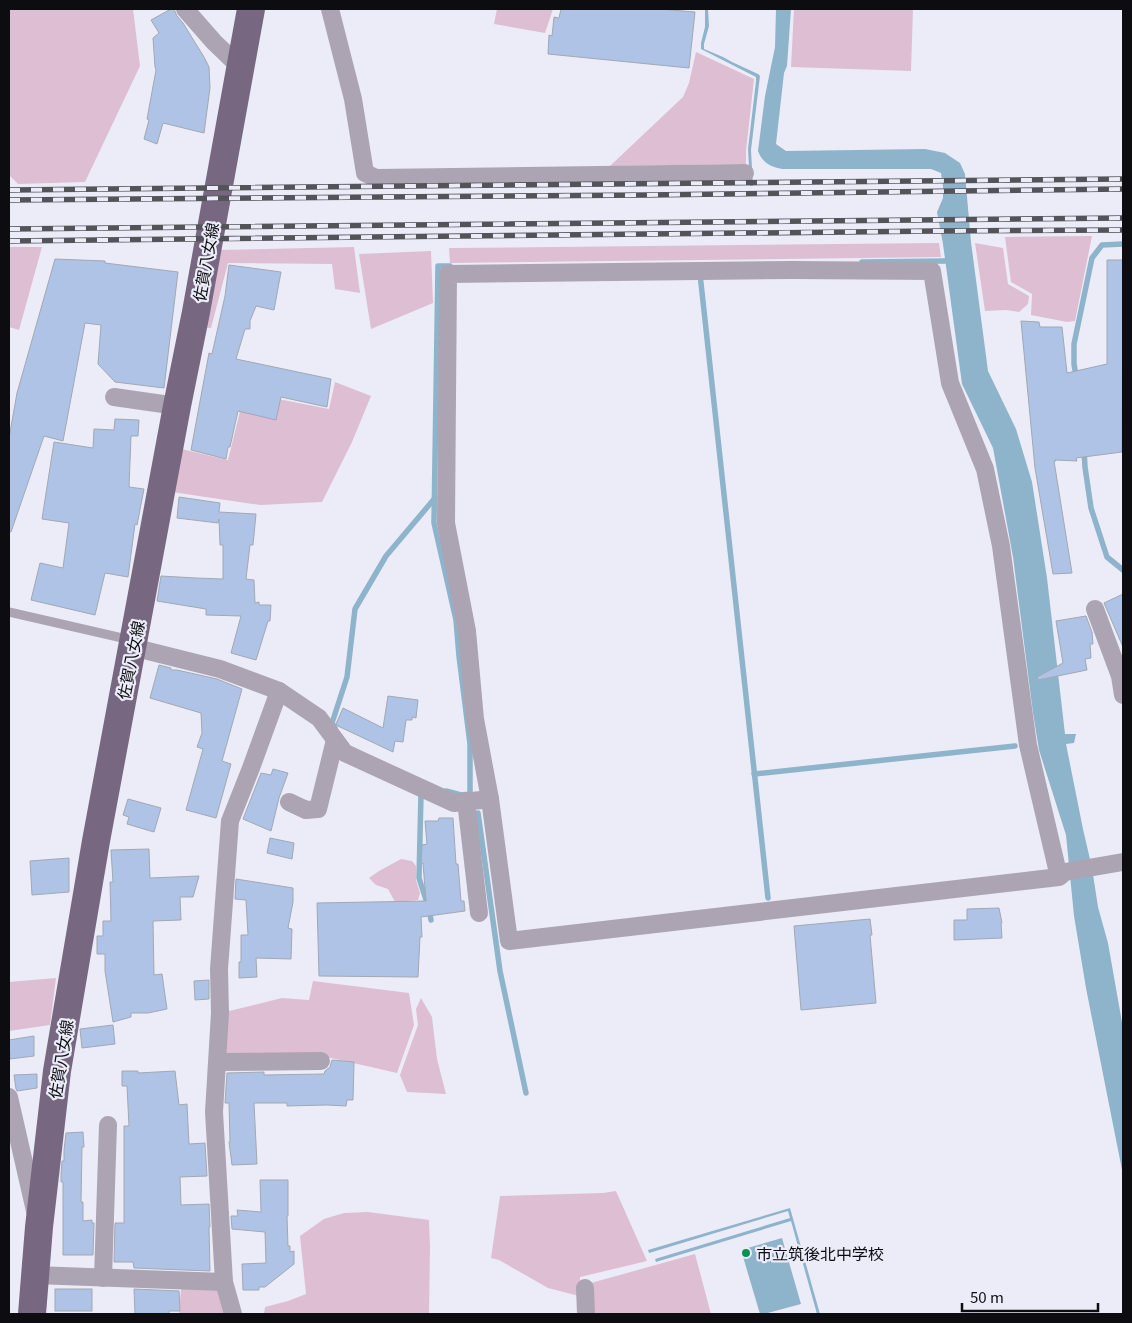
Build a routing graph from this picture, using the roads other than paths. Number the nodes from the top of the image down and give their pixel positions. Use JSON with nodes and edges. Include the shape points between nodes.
{"nodes":[{"id":1,"x":185,"y":9,"type":"edge"},
{"id":2,"x":251,"y":9,"type":"edge"},
{"id":3,"x":330,"y":9,"type":"edge"},
{"id":4,"x":240,"y":67,"type":"junction"},
{"id":5,"x":746,"y":173,"type":"dead end"},
{"id":6,"x":114,"y":397,"type":"dead end"},
{"id":7,"x":177,"y":406,"type":"junction"},
{"id":8,"x":1095,"y":609,"type":"dead end"},
{"id":9,"x":9,"y":612,"type":"edge"},
{"id":10,"x":133,"y":644,"type":"junction"},
{"id":11,"x":279,"y":691,"type":"junction"},
{"id":12,"x":1123,"y":696,"type":"edge"},
{"id":13,"x":334,"y":740,"type":"junction"},
{"id":14,"x":490,"y":799,"type":"junction"},
{"id":15,"x":466,"y":801,"type":"junction"},
{"id":16,"x":289,"y":802,"type":"dead end"},
{"id":17,"x":1123,"y":862,"type":"edge"},
{"id":18,"x":1059,"y":877,"type":"junction"},
{"id":19,"x":479,"y":913,"type":"dead end"},
{"id":20,"x":321,"y":1061,"type":"dead end"},
{"id":21,"x":218,"y":1062,"type":"junction"},
{"id":22,"x":9,"y":1097,"type":"edge"},
{"id":23,"x":108,"y":1125,"type":"dead end"},
{"id":24,"x":38,"y":1226,"type":"junction"},
{"id":25,"x":35,"y":1275,"type":"junction"},
{"id":26,"x":102,"y":1278,"type":"junction"},
{"id":27,"x":224,"y":1282,"type":"junction"},
{"id":28,"x":585,"y":1288,"type":"dead end"},
{"id":29,"x":32,"y":1314,"type":"edge"},
{"id":30,"x":233,"y":1314,"type":"edge"},
{"id":31,"x":586,"y":1314,"type":"edge"}],
"edges":[{"from":1,"to":4,"type":"street"},
{"from":2,"to":4,"type":"main road","name":"佐賀八女線"},
{"from":3,"to":5,"type":"street","via":[[353,99],[365,173],[376,178]]},
{"from":4,"to":7,"type":"main road","name":"佐賀八女線"},
{"from":6,"to":7,"type":"street"},
{"from":7,"to":10,"type":"main road","name":"佐賀八女線"},
{"from":8,"to":12,"type":"street","via":[[1120,676]]},
{"from":9,"to":10,"type":"lane"},
{"from":10,"to":11,"type":"street","via":[[220,669]]},
{"from":10,"to":24,"type":"main road","name":"佐賀八女線","via":[[57,1071]]},
{"from":11,"to":13,"type":"street","via":[[319,718]]},
{"from":11,"to":21,"type":"street","via":[[230,821],[219,969]]},
{"from":13,"to":15,"type":"street","via":[[345,753],[454,803]]},
{"from":13,"to":16,"type":"street","via":[[318,809],[306,810]]},
{"from":14,"to":15,"type":"street"},
{"from":14,"to":18,"type":"street","via":[[509,941]]},
{"from":14,"to":18,"type":"street","via":[[475,720],[467,632],[446,523],[448,274],[932,271],[950,383],[985,468],[1000,546],[1028,745]]},
{"from":15,"to":19,"type":"street"},
{"from":17,"to":18,"type":"street","via":[[1065,872]]},
{"from":20,"to":21,"type":"street"},
{"from":21,"to":27,"type":"street","via":[[214,1112]]},
{"from":22,"to":24,"type":"street"},
{"from":23,"to":26,"type":"street"},
{"from":24,"to":25,"type":"main road","name":"佐賀八女線"},
{"from":25,"to":26,"type":"street"},
{"from":25,"to":29,"type":"main road","name":"佐賀八女線"},
{"from":26,"to":27,"type":"street"},
{"from":27,"to":30,"type":"street"},
{"from":28,"to":31,"type":"street"}]}
